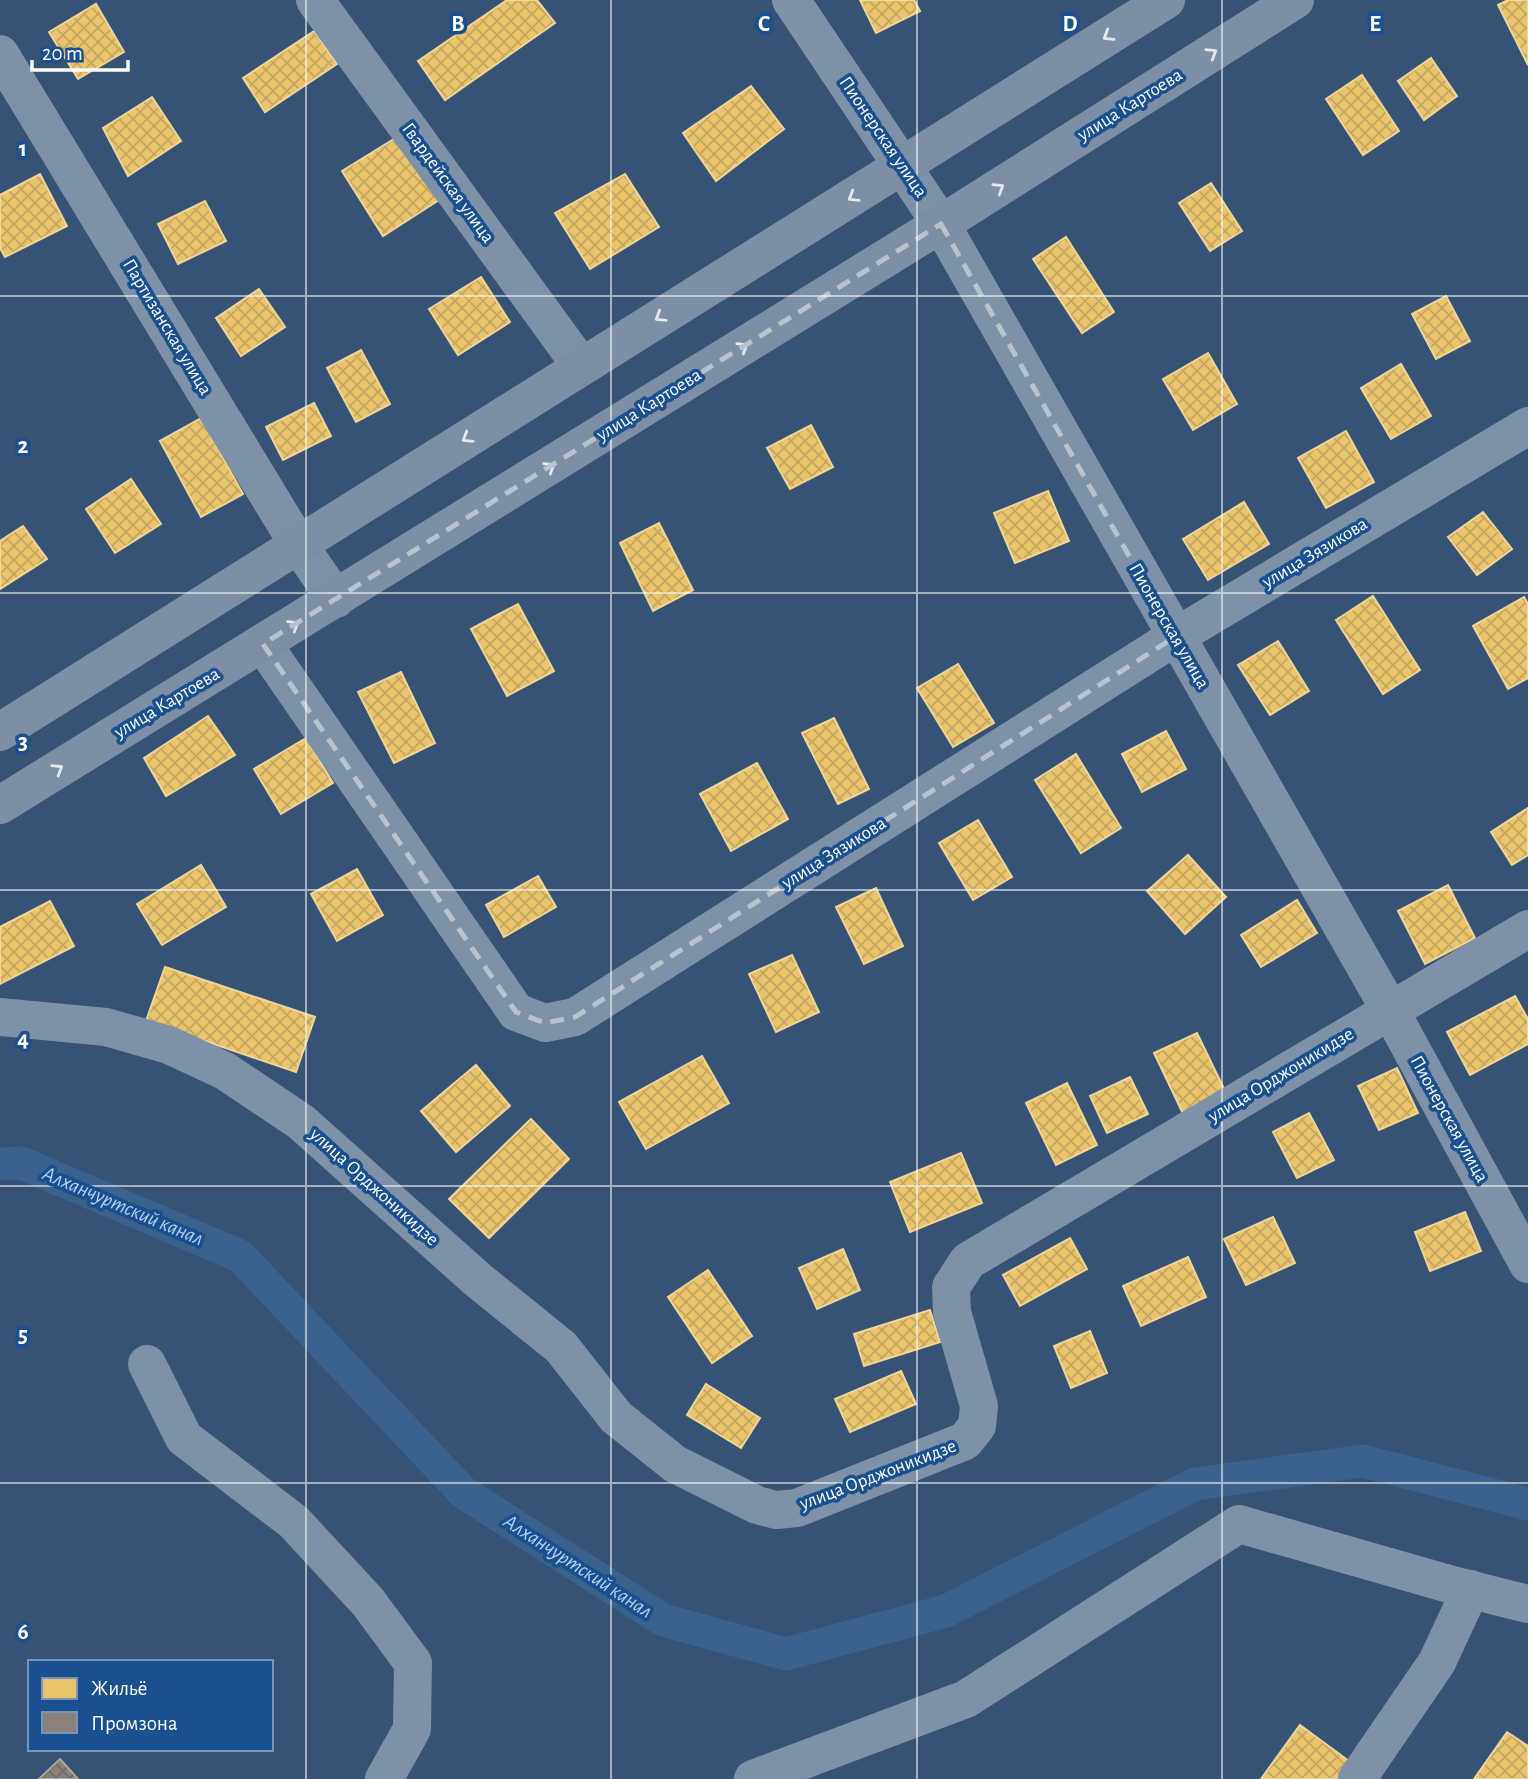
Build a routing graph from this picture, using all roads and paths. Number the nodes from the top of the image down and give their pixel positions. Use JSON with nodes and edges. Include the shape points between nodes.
{"nodes":[{"id":1,"x":315,"y":0,"type":"edge"},
{"id":2,"x":791,"y":0,"type":"edge"},
{"id":3,"x":1166,"y":0,"type":"edge"},
{"id":4,"x":1295,"y":0,"type":"edge"},
{"id":5,"x":0,"y":54,"type":"edge"},
{"id":6,"x":902,"y":167,"type":"junction"},
{"id":7,"x":942,"y":224,"type":"junction"},
{"id":8,"x":582,"y":366,"type":"junction"},
{"id":9,"x":1528,"y":426,"type":"edge"},
{"id":10,"x":298,"y":544,"type":"junction"},
{"id":11,"x":336,"y":599,"type":"junction"},
{"id":12,"x":1175,"y":637,"type":"junction"},
{"id":13,"x":262,"y":644,"type":"junction"},
{"id":14,"x":0,"y":732,"type":"edge"},
{"id":15,"x":0,"y":805,"type":"edge"},
{"id":16,"x":1528,"y":929,"type":"edge"},
{"id":17,"x":1390,"y":1010,"type":"junction"},
{"id":18,"x":0,"y":1017,"type":"edge"},
{"id":19,"x":1528,"y":1264,"type":"edge"},
{"id":20,"x":147,"y":1364,"type":"dead end"},
{"id":21,"x":1471,"y":1590,"type":"junction"},
{"id":22,"x":1528,"y":1604,"type":"edge"},
{"id":23,"x":384,"y":1779,"type":"edge"},
{"id":24,"x":753,"y":1779,"type":"edge"},
{"id":25,"x":1357,"y":1779,"type":"edge"}],
"edges":[{"from":1,"to":8,"type":"street","name":"Гвардейская улица"},
{"from":2,"to":6,"type":"street","name":"Пионерская улица"},
{"from":3,"to":6,"type":"main road","one_way":true},
{"from":7,"to":4,"type":"main road","name":"улица Картоева","one_way":true},
{"from":5,"to":10,"type":"street","name":"Партизанская улица"},
{"from":6,"to":7,"type":"street","name":"Пионерская улица"},
{"from":6,"to":8,"type":"main road","one_way":true},
{"from":11,"to":7,"type":"main road","name":"улица Картоева","one_way":true},
{"from":7,"to":12,"type":"street","name":"Пионерская улица"},
{"from":8,"to":10,"type":"main road","one_way":true},
{"from":9,"to":12,"type":"street","name":"улица Зязикова"},
{"from":10,"to":11,"type":"street","name":"Партизанская улица"},
{"from":10,"to":14,"type":"main road"},
{"from":13,"to":11,"type":"main road","name":"улица Картоева","one_way":true},
{"from":12,"to":13,"type":"street","name":"улица Зязикова","via":[[575,1017],[545,1023],[516,1012]]},
{"from":12,"to":17,"type":"street","name":"Пионерская улица"},
{"from":15,"to":13,"type":"main road","name":"улица Картоева","one_way":true},
{"from":16,"to":17,"type":"street","name":"улица Орджоникидзе"},
{"from":17,"to":18,"type":"street","name":"улица Орджоникидзе","via":[[968,1261],[951,1287],[952,1312],[979,1406],[978,1426],[965,1441],[797,1508],[776,1510],[675,1464],[616,1417],[561,1347],[478,1280],[301,1122],[225,1071],[169,1045],[106,1027]]},
{"from":17,"to":19,"type":"street","name":"Пионерская улица"},
{"from":20,"to":23,"type":"street","via":[[184,1438],[294,1522],[369,1602],[413,1662],[412,1729]]},
{"from":21,"to":22,"type":"street"},
{"from":21,"to":24,"type":"street","via":[[1239,1524],[966,1699]]},
{"from":21,"to":25,"type":"street","via":[[1437,1662]]}]}
